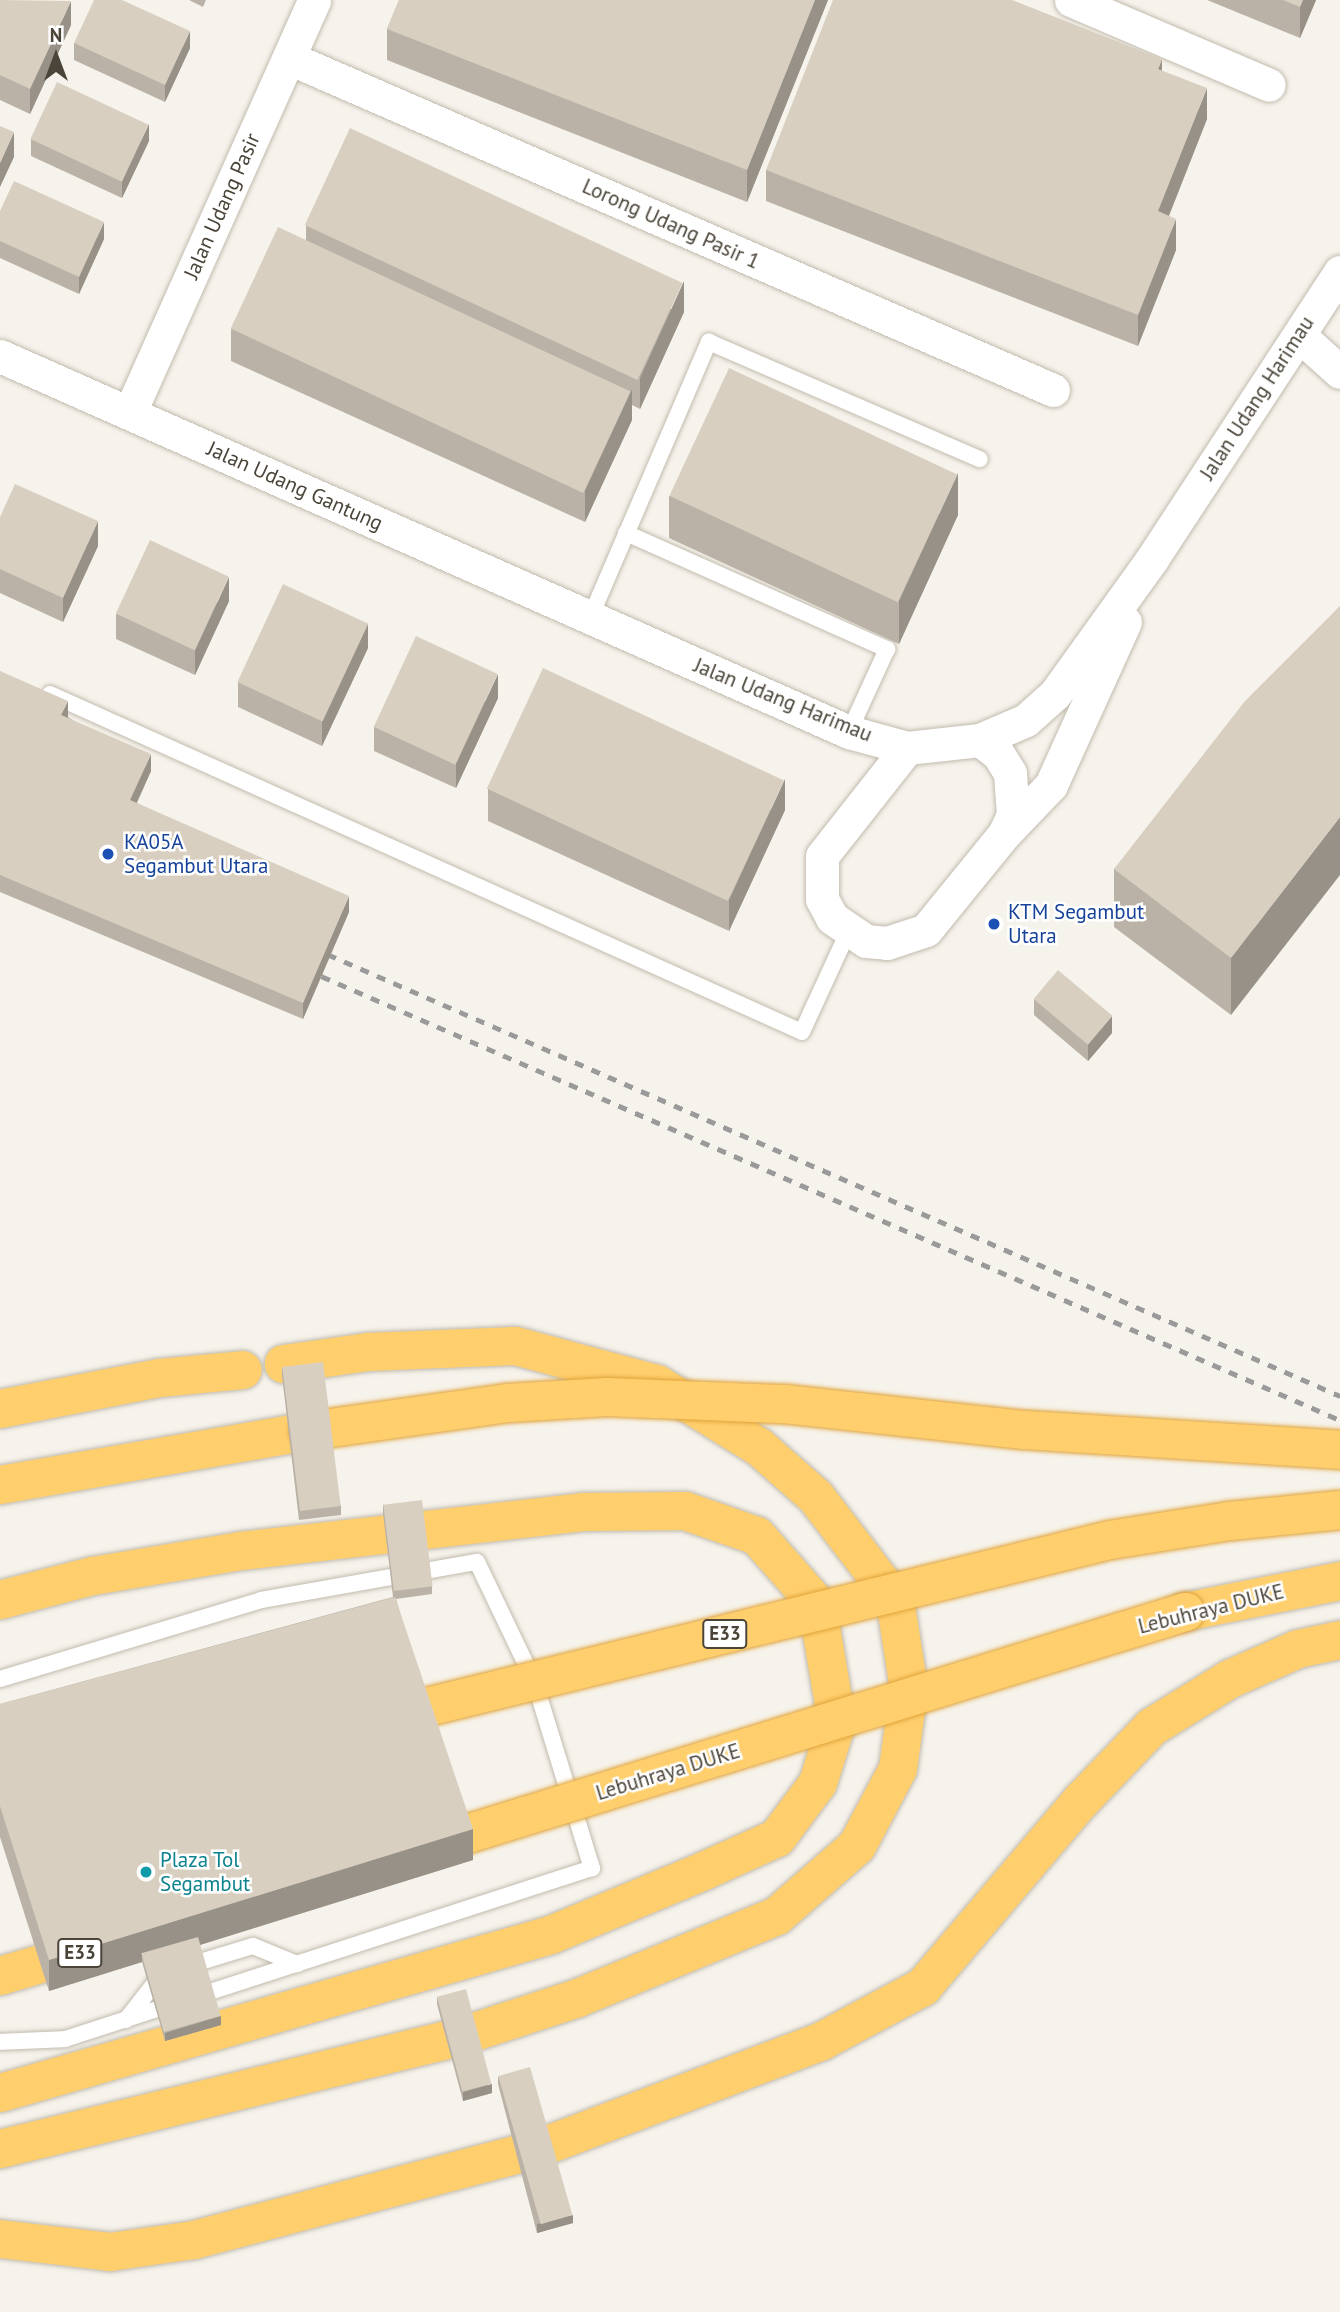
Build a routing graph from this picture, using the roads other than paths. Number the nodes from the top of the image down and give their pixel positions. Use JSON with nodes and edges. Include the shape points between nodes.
{"nodes":[{"id":1,"x":314,"y":0,"type":"edge"},
{"id":2,"x":1071,"y":0,"type":"edge"},
{"id":3,"x":289,"y":58,"type":"junction"},
{"id":4,"x":1269,"y":85,"type":"dead end"},
{"id":5,"x":1340,"y":272,"type":"edge"},
{"id":6,"x":1299,"y":335,"type":"junction"},
{"id":7,"x":0,"y":356,"type":"edge"},
{"id":8,"x":1340,"y":372,"type":"edge"},
{"id":9,"x":1053,"y":390,"type":"dead end"},
{"id":10,"x":130,"y":412,"type":"junction"},
{"id":11,"x":980,"y":458,"type":"dead end"},
{"id":12,"x":626,"y":533,"type":"junction"},
{"id":13,"x":1152,"y":559,"type":"junction"},
{"id":14,"x":590,"y":618,"type":"junction"},
{"id":15,"x":38,"y":689,"type":"edge"},
{"id":16,"x":849,"y":732,"type":"junction"},
{"id":17,"x":980,"y":740,"type":"junction"},
{"id":18,"x":907,"y":748,"type":"junction"},
{"id":19,"x":1004,"y":834,"type":"junction"},
{"id":20,"x":848,"y":932,"type":"junction"},
{"id":21,"x":284,"y":1364,"type":"edge"},
{"id":22,"x":243,"y":1370,"type":"dead end"},
{"id":23,"x":0,"y":1409,"type":"edge"},
{"id":24,"x":1340,"y":1450,"type":"edge"},
{"id":25,"x":0,"y":1485,"type":"edge"},
{"id":26,"x":1340,"y":1510,"type":"edge"},
{"id":27,"x":1340,"y":1581,"type":"edge"},
{"id":28,"x":0,"y":1600,"type":"edge"},
{"id":29,"x":1340,"y":1640,"type":"edge"},
{"id":30,"x":0,"y":1679,"type":"edge"},
{"id":31,"x":343,"y":1728,"type":"edge"},
{"id":32,"x":386,"y":1859,"type":"edge"},
{"id":33,"x":120,"y":1941,"type":"edge"},
{"id":34,"x":297,"y":1964,"type":"junction"},
{"id":35,"x":0,"y":1976,"type":"edge"},
{"id":36,"x":126,"y":2020,"type":"junction"},
{"id":37,"x":0,"y":2042,"type":"edge"},
{"id":38,"x":0,"y":2093,"type":"edge"},
{"id":39,"x":0,"y":2149,"type":"edge"},
{"id":40,"x":0,"y":2239,"type":"edge"}],
"edges":[{"from":1,"to":3,"type":"street","name":"Jalan Udang Pasir"},
{"from":2,"to":4,"type":"street"},
{"from":3,"to":9,"type":"street","name":"Lorong Udang Pasir 1"},
{"from":3,"to":10,"type":"street","name":"Jalan Udang Pasir"},
{"from":5,"to":6,"type":"street","name":"Jalan Udang Harimau"},
{"from":6,"to":8,"type":"street"},
{"from":6,"to":13,"type":"street","name":"Jalan Udang Harimau"},
{"from":7,"to":10,"type":"street","name":"Jalan Udang Gantung"},
{"from":10,"to":14,"type":"street","name":"Jalan Udang Gantung"},
{"from":11,"to":12,"type":"lane","via":[[709,342]]},
{"from":12,"to":14,"type":"lane"},
{"from":12,"to":16,"type":"lane","via":[[887,649]]},
{"from":13,"to":17,"type":"street","name":"Jalan Udang Harimau","via":[[1055,694],[1026,719]]},
{"from":13,"to":19,"type":"street","name":"Jalan Udang Harimau","via":[[1051,785]]},
{"from":14,"to":16,"type":"street","name":"Jalan Udang Harimau"},
{"from":15,"to":20,"type":"lane","via":[[802,1032]]},
{"from":16,"to":18,"type":"street","name":"Jalan Udang Harimau"},
{"from":17,"to":18,"type":"street","name":"Jalan Udang Harimau"},
{"from":17,"to":19,"type":"street","via":[[998,754],[1010,773],[1013,815]]},
{"from":18,"to":20,"type":"street","via":[[822,856],[822,899],[832,918]]},
{"from":19,"to":20,"type":"street","via":[[926,930],[887,943]]},
{"from":21,"to":39,"type":"highway","via":[[368,1352],[515,1346],[657,1384],[759,1447],[816,1497],[895,1600],[909,1689],[898,1769],[858,1846],[777,1916],[578,1998],[462,2036]]},
{"from":22,"to":23,"type":"highway","via":[[160,1378]]},
{"from":24,"to":25,"type":"highway","bridge":true,"via":[[1026,1430],[785,1404],[607,1397],[508,1403],[322,1429]]},
{"from":26,"to":31,"type":"highway","number":"E33","bridge":true,"via":[[1111,1540]]},
{"from":27,"to":32,"type":"highway","name":"Lebuhraya DUKE","bridge":true,"via":[[1185,1612]]},
{"from":28,"to":38,"type":"highway","via":[[93,1576],[241,1551],[583,1512],[685,1511],[757,1536],[817,1604],[837,1722],[818,1783],[777,1838],[704,1871],[551,1935]]},
{"from":29,"to":40,"type":"highway","via":[[1298,1649],[1230,1679],[1152,1727],[1081,1801],[923,1987],[822,2042],[534,2150],[194,2240],[110,2252]]},
{"from":30,"to":34,"type":"lane","via":[[261,1600],[477,1562],[536,1683],[592,1868]]},
{"from":33,"to":35,"type":"highway","number":"E33"},
{"from":34,"to":36,"type":"lane"},
{"from":34,"to":36,"type":"lane","via":[[253,1946],[158,1975]]},
{"from":36,"to":37,"type":"lane","via":[[65,2039]]}]}
